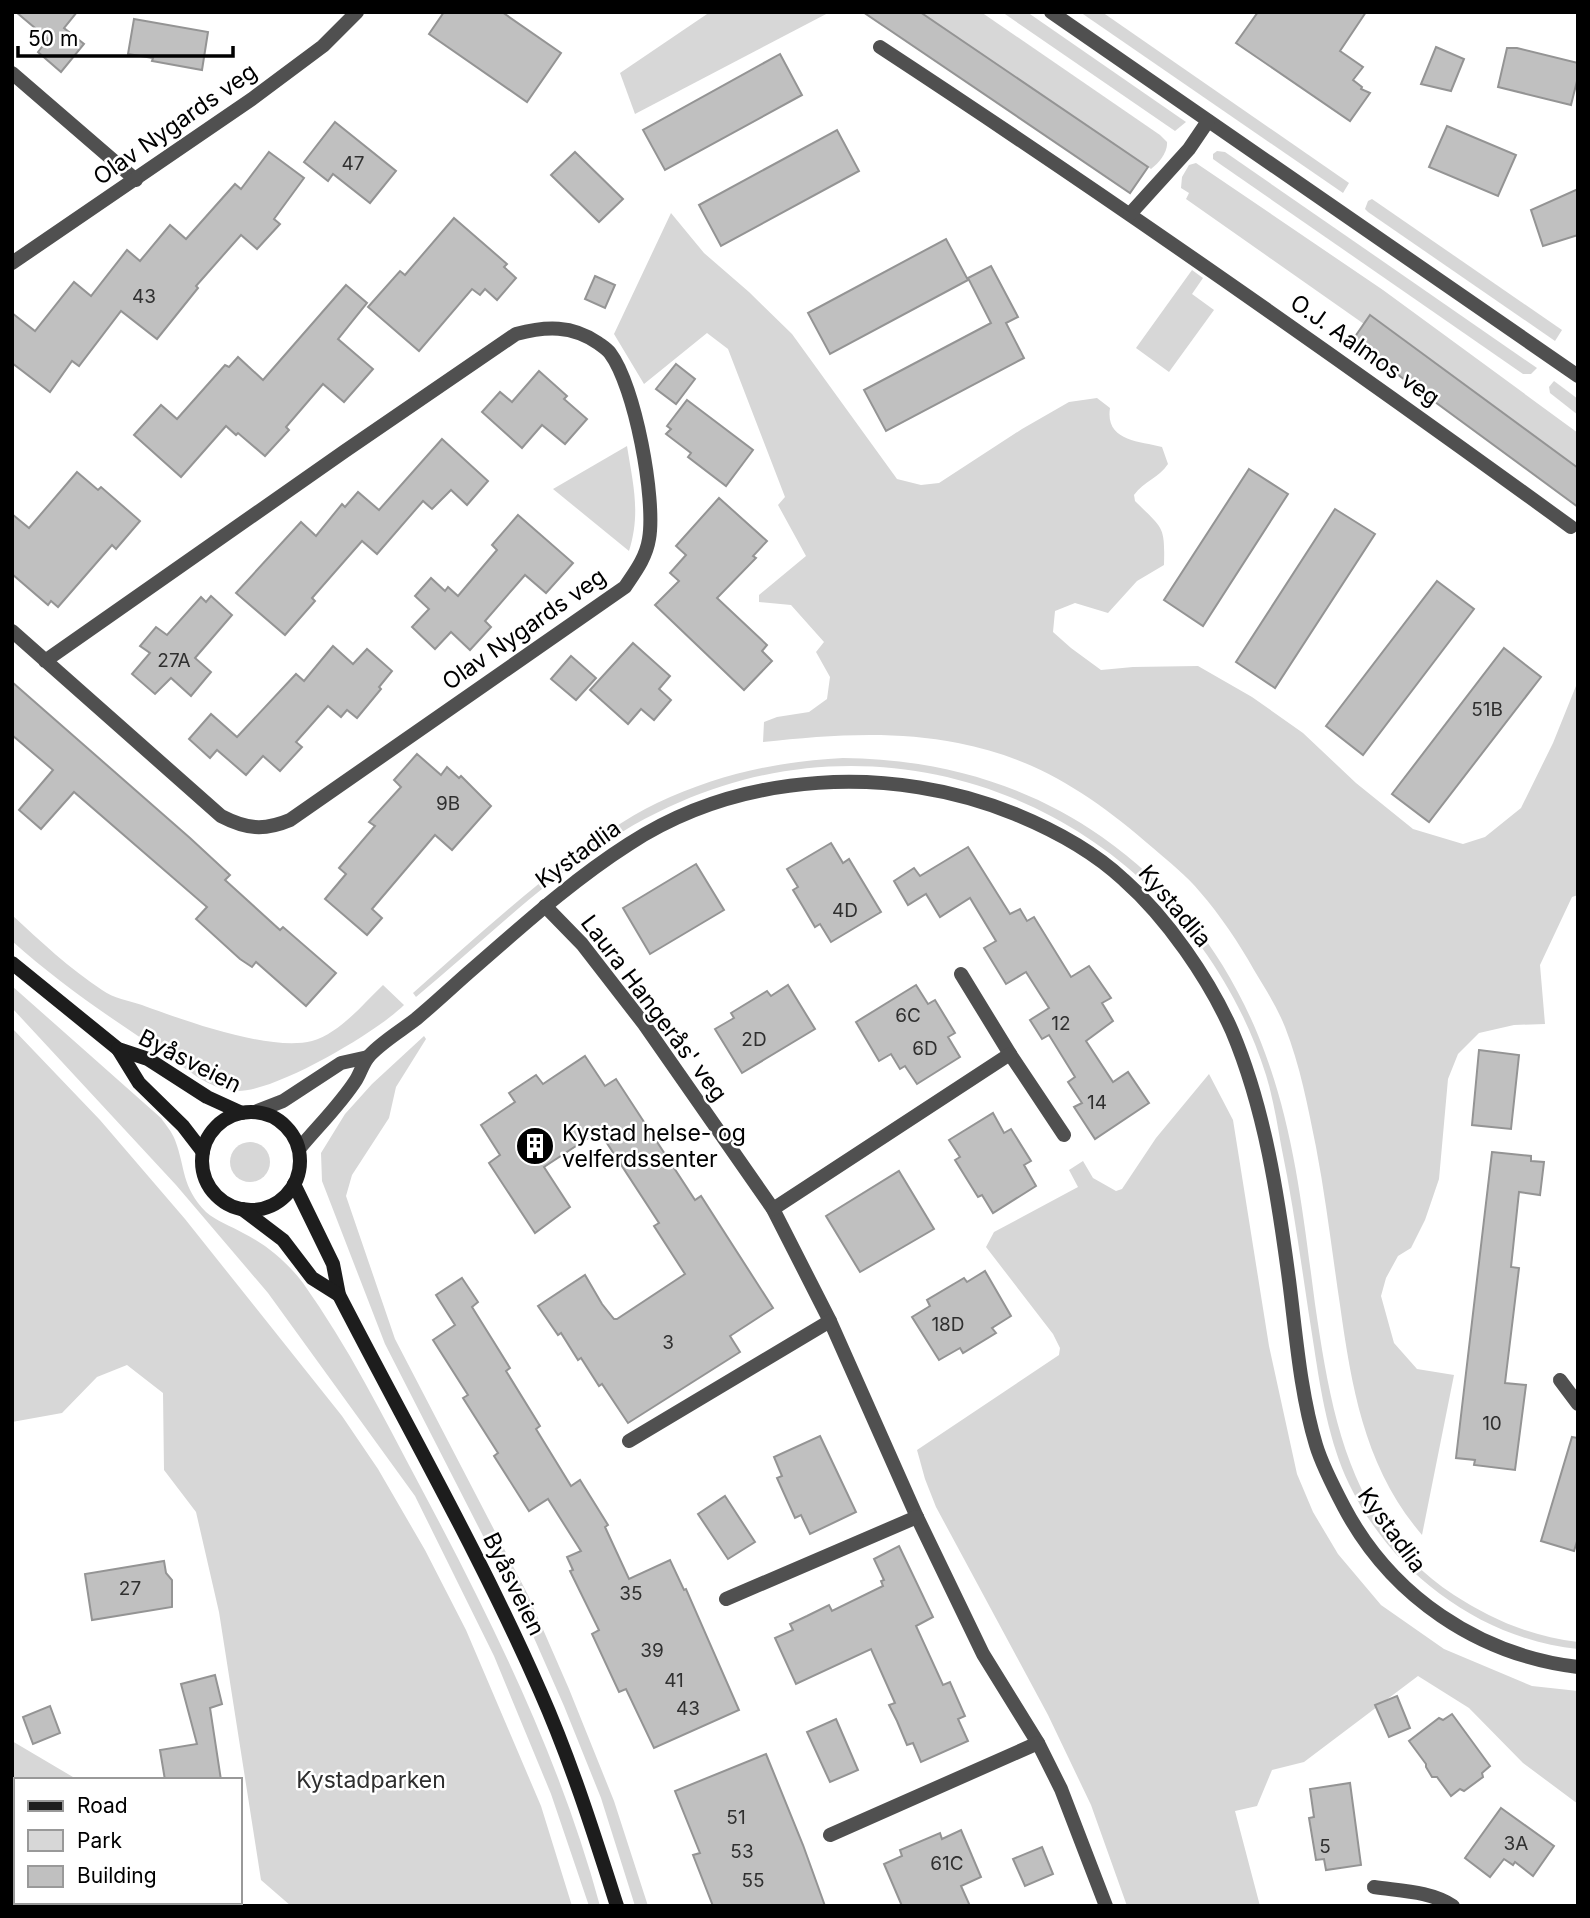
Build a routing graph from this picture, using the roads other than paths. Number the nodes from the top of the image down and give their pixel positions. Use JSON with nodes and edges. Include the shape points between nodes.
{"nodes":[{"id":1,"x":357,"y":12,"type":"edge"},
{"id":2,"x":1051,"y":12,"type":"edge"},
{"id":3,"x":880,"y":47,"type":"dead end"},
{"id":4,"x":12,"y":73,"type":"edge"},
{"id":5,"x":1208,"y":121,"type":"junction"},
{"id":6,"x":136,"y":180,"type":"junction"},
{"id":7,"x":1130,"y":214,"type":"junction"},
{"id":8,"x":12,"y":263,"type":"edge"},
{"id":9,"x":1578,"y":376,"type":"edge"},
{"id":10,"x":1571,"y":527,"type":"dead end"},
{"id":11,"x":12,"y":631,"type":"edge"},
{"id":12,"x":46,"y":661,"type":"junction"},
{"id":13,"x":545,"y":906,"type":"junction"},
{"id":14,"x":12,"y":962,"type":"edge"},
{"id":15,"x":961,"y":974,"type":"dead end"},
{"id":16,"x":118,"y":1049,"type":"junction"},
{"id":17,"x":1010,"y":1054,"type":"junction"},
{"id":18,"x":368,"y":1057,"type":"junction"},
{"id":19,"x":248,"y":1112,"type":"junction"},
{"id":20,"x":1064,"y":1135,"type":"dead end"},
{"id":21,"x":299,"y":1149,"type":"junction"},
{"id":22,"x":203,"y":1152,"type":"junction"},
{"id":23,"x":294,"y":1184,"type":"junction"},
{"id":24,"x":241,"y":1209,"type":"junction"},
{"id":25,"x":773,"y":1209,"type":"junction"},
{"id":26,"x":339,"y":1295,"type":"junction"},
{"id":27,"x":830,"y":1321,"type":"junction"},
{"id":28,"x":1560,"y":1380,"type":"dead end"},
{"id":29,"x":1578,"y":1404,"type":"edge"},
{"id":30,"x":629,"y":1441,"type":"dead end"},
{"id":31,"x":917,"y":1517,"type":"junction"},
{"id":32,"x":726,"y":1599,"type":"dead end"},
{"id":33,"x":1578,"y":1667,"type":"edge"},
{"id":34,"x":1038,"y":1743,"type":"junction"},
{"id":35,"x":830,"y":1835,"type":"dead end"},
{"id":36,"x":1374,"y":1887,"type":"dead end"},
{"id":37,"x":617,"y":1906,"type":"edge"},
{"id":38,"x":1106,"y":1906,"type":"edge"},
{"id":39,"x":1453,"y":1906,"type":"edge"}],
"edges":[{"from":1,"to":6,"type":"street","name":"Olav Nygards veg","via":[[323,46]]},
{"from":2,"to":5,"type":"street"},
{"from":3,"to":7,"type":"street","name":"O.J. Aalmos veg"},
{"from":4,"to":6,"type":"street"},
{"from":5,"to":7,"type":"street"},
{"from":5,"to":9,"type":"street"},
{"from":6,"to":8,"type":"street","name":"Olav Nygards veg"},
{"from":7,"to":10,"type":"street","name":"O.J. Aalmos veg"},
{"from":11,"to":12,"type":"street","name":"Olav Nygards veg"},
{"from":12,"to":12,"type":"street","name":"Olav Nygards veg","via":[[516,334],[565,328],[588,336],[609,351],[624,378],[652,514],[649,542],[625,587],[290,820],[258,829],[221,816]]},
{"from":13,"to":18,"type":"street","name":"Kystadlia"},
{"from":13,"to":25,"type":"street","name":"Laura Hangerås' veg","via":[[582,944],[644,1024]]},
{"from":13,"to":33,"type":"street","name":"Kystadlia","via":[[629,843],[688,813],[759,789],[826,782],[948,791],[1035,822],[1096,858],[1126,881],[1170,931],[1209,984],[1231,1031],[1247,1073],[1270,1167],[1316,1446],[1345,1510],[1389,1573],[1448,1622],[1520,1655]]},
{"from":14,"to":16,"type":"main road","name":"Byåsveien"},
{"from":15,"to":17,"type":"street"},
{"from":16,"to":19,"type":"main road","name":"Byåsveien","via":[[148,1059],[207,1097]]},
{"from":16,"to":22,"type":"main road","name":"Byåsveien","via":[[139,1083]]},
{"from":17,"to":20,"type":"street"},
{"from":17,"to":25,"type":"street"},
{"from":18,"to":19,"type":"street","name":"Kystadlia","via":[[341,1063],[283,1101]]},
{"from":18,"to":21,"type":"street","name":"Kystadlia","via":[[355,1081]]},
{"from":19,"to":21,"type":"main road","via":[[281,1122],[292,1132]]},
{"from":19,"to":22,"type":"main road","via":[[217,1126]]},
{"from":21,"to":23,"type":"main road","via":[[300,1167]]},
{"from":22,"to":24,"type":"main road","via":[[211,1188]]},
{"from":23,"to":24,"type":"main road","via":[[270,1206]]},
{"from":23,"to":26,"type":"main road","name":"Byåsveien","via":[[333,1264]]},
{"from":24,"to":26,"type":"main road","name":"Byåsveien","via":[[283,1240],[312,1278]]},
{"from":25,"to":27,"type":"street","name":"Laura Hangerås' veg"},
{"from":26,"to":37,"type":"main road","name":"Byåsveien","via":[[458,1520],[541,1692]]},
{"from":27,"to":30,"type":"street"},
{"from":27,"to":31,"type":"street","name":"Laura Hangerås' veg"},
{"from":28,"to":29,"type":"street"},
{"from":31,"to":32,"type":"street"},
{"from":31,"to":34,"type":"street","name":"Laura Hangerås' veg","via":[[983,1654]]},
{"from":34,"to":35,"type":"street"},
{"from":34,"to":38,"type":"street","name":"Laura Hangerås' veg","via":[[1061,1789]]},
{"from":36,"to":39,"type":"street","via":[[1417,1893]]}]}
